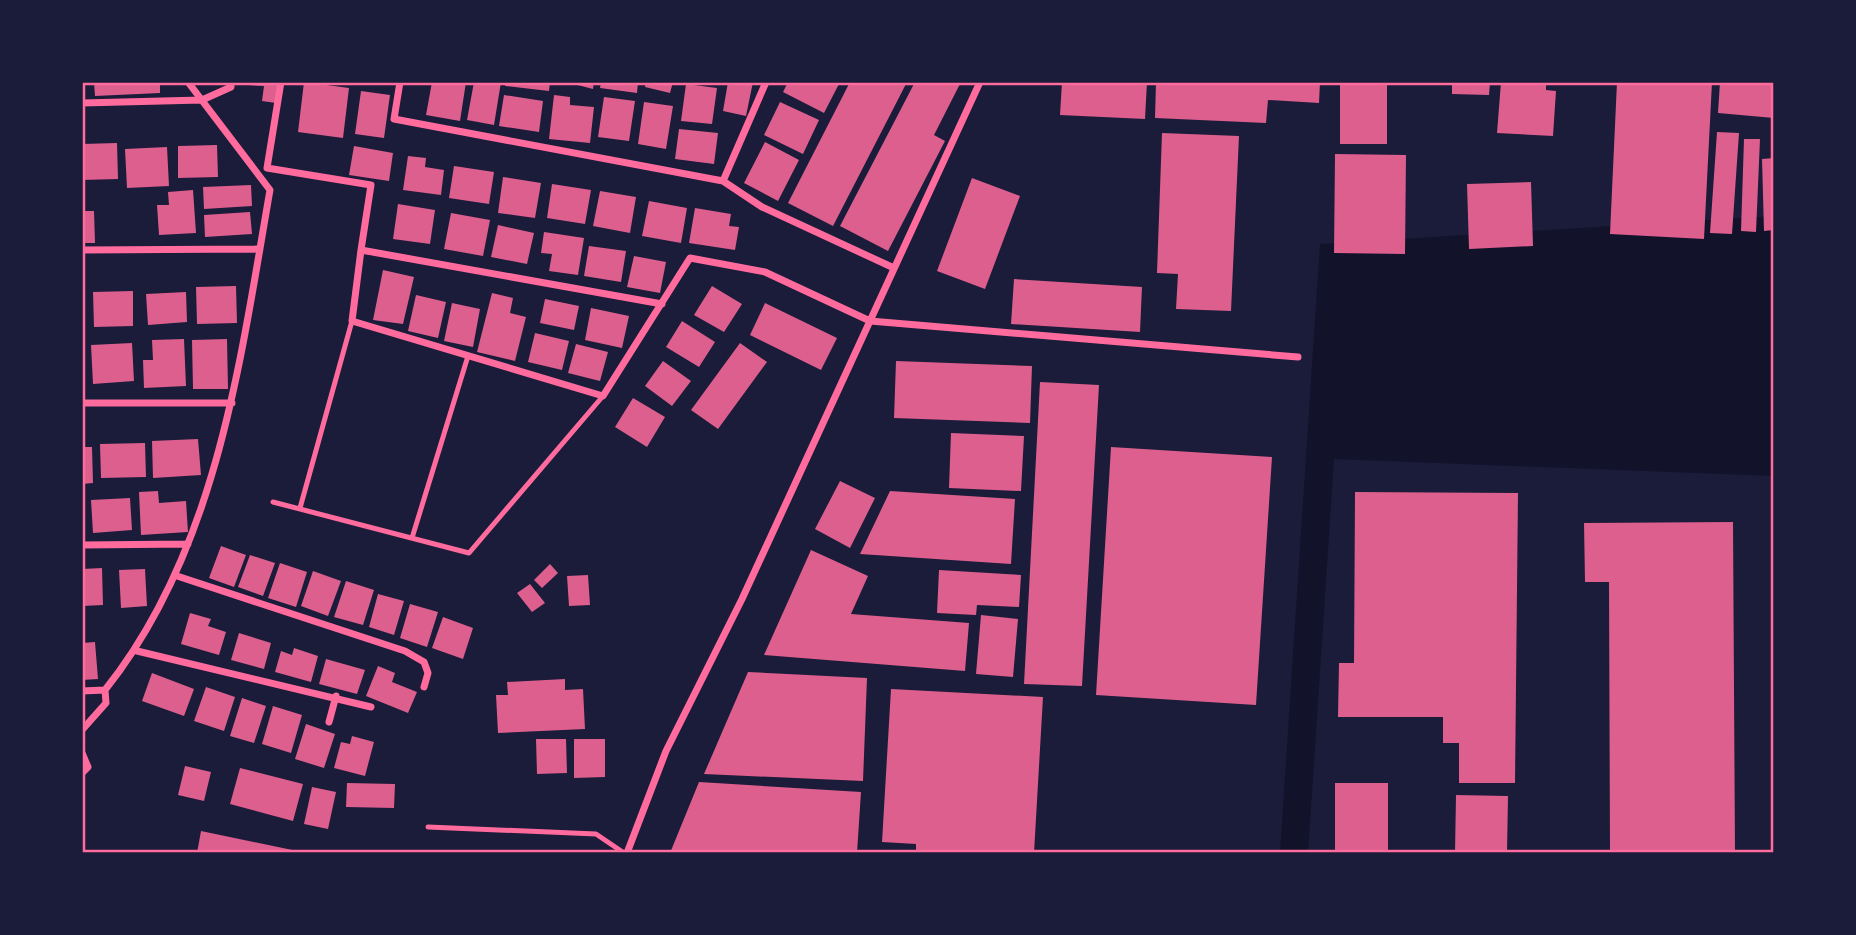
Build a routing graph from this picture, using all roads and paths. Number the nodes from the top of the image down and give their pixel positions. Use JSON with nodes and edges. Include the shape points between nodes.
{"nodes":[{"id":1,"x":188,"y":82,"type":"edge"},
{"id":2,"x":231,"y":82,"type":"edge"},
{"id":3,"x":281,"y":82,"type":"edge"},
{"id":4,"x":400,"y":82,"type":"edge"},
{"id":5,"x":766,"y":82,"type":"edge"},
{"id":6,"x":981,"y":82,"type":"edge"},
{"id":7,"x":202,"y":100,"type":"junction"},
{"id":8,"x":82,"y":103,"type":"edge"},
{"id":9,"x":267,"y":168,"type":"junction"},
{"id":10,"x":259,"y":175,"type":"junction"},
{"id":11,"x":723,"y":181,"type":"junction"},
{"id":12,"x":260,"y":249,"type":"junction"},
{"id":13,"x":82,"y":250,"type":"edge"},
{"id":14,"x":361,"y":250,"type":"junction"},
{"id":15,"x":894,"y":268,"type":"junction"},
{"id":16,"x":662,"y":304,"type":"junction"},
{"id":17,"x":352,"y":321,"type":"junction"},
{"id":18,"x":870,"y":321,"type":"junction"},
{"id":19,"x":468,"y":356,"type":"junction"},
{"id":20,"x":1298,"y":357,"type":"dead end"},
{"id":21,"x":603,"y":396,"type":"junction"},
{"id":22,"x":82,"y":403,"type":"edge"},
{"id":23,"x":232,"y":403,"type":"junction"},
{"id":24,"x":273,"y":502,"type":"dead end"},
{"id":25,"x":300,"y":508,"type":"junction"},
{"id":26,"x":412,"y":538,"type":"junction"},
{"id":27,"x":188,"y":544,"type":"junction"},
{"id":28,"x":82,"y":545,"type":"edge"},
{"id":29,"x":177,"y":576,"type":"junction"},
{"id":30,"x":137,"y":651,"type":"junction"},
{"id":31,"x":424,"y":687,"type":"dead end"},
{"id":32,"x":105,"y":690,"type":"junction"},
{"id":33,"x":82,"y":691,"type":"edge"},
{"id":34,"x":335,"y":696,"type":"junction"},
{"id":35,"x":372,"y":707,"type":"dead end"},
{"id":36,"x":328,"y":722,"type":"dead end"},
{"id":37,"x":82,"y":730,"type":"edge"},
{"id":38,"x":82,"y":753,"type":"edge"},
{"id":39,"x":82,"y":773,"type":"edge"},
{"id":40,"x":428,"y":827,"type":"dead end"},
{"id":41,"x":626,"y":853,"type":"edge"}],
"edges":[{"from":1,"to":7,"type":"street"},
{"from":2,"to":7,"type":"street"},
{"from":3,"to":9,"type":"street"},
{"from":4,"to":11,"type":"street","via":[[394,119]]},
{"from":5,"to":11,"type":"street"},
{"from":6,"to":15,"type":"street"},
{"from":7,"to":8,"type":"street"},
{"from":7,"to":10,"type":"street"},
{"from":9,"to":10,"type":"street"},
{"from":9,"to":14,"type":"street","via":[[372,185]]},
{"from":10,"to":12,"type":"street","via":[[270,190]]},
{"from":11,"to":15,"type":"street","via":[[762,207]]},
{"from":12,"to":13,"type":"street"},
{"from":12,"to":23,"type":"street"},
{"from":14,"to":16,"type":"street"},
{"from":14,"to":17,"type":"street"},
{"from":15,"to":18,"type":"street"},
{"from":16,"to":18,"type":"street","via":[[691,258],[765,272]]},
{"from":16,"to":21,"type":"street"},
{"from":17,"to":19,"type":"street"},
{"from":17,"to":25,"type":"lane"},
{"from":18,"to":20,"type":"street"},
{"from":18,"to":41,"type":"street","via":[[742,599],[666,751]]},
{"from":19,"to":21,"type":"street"},
{"from":19,"to":26,"type":"lane"},
{"from":21,"to":26,"type":"lane","via":[[469,553]]},
{"from":22,"to":23,"type":"street"},
{"from":23,"to":27,"type":"street"},
{"from":24,"to":25,"type":"lane"},
{"from":25,"to":26,"type":"lane"},
{"from":27,"to":28,"type":"street"},
{"from":27,"to":29,"type":"street"},
{"from":29,"to":30,"type":"street"},
{"from":29,"to":31,"type":"street","via":[[405,651],[424,662],[428,673]]},
{"from":30,"to":32,"type":"street"},
{"from":30,"to":34,"type":"street"},
{"from":32,"to":33,"type":"street"},
{"from":32,"to":37,"type":"street","via":[[106,702]]},
{"from":34,"to":35,"type":"street"},
{"from":34,"to":36,"type":"street"},
{"from":38,"to":39,"type":"street","via":[[88,767]]},
{"from":40,"to":41,"type":"lane","via":[[596,834]]}]}
